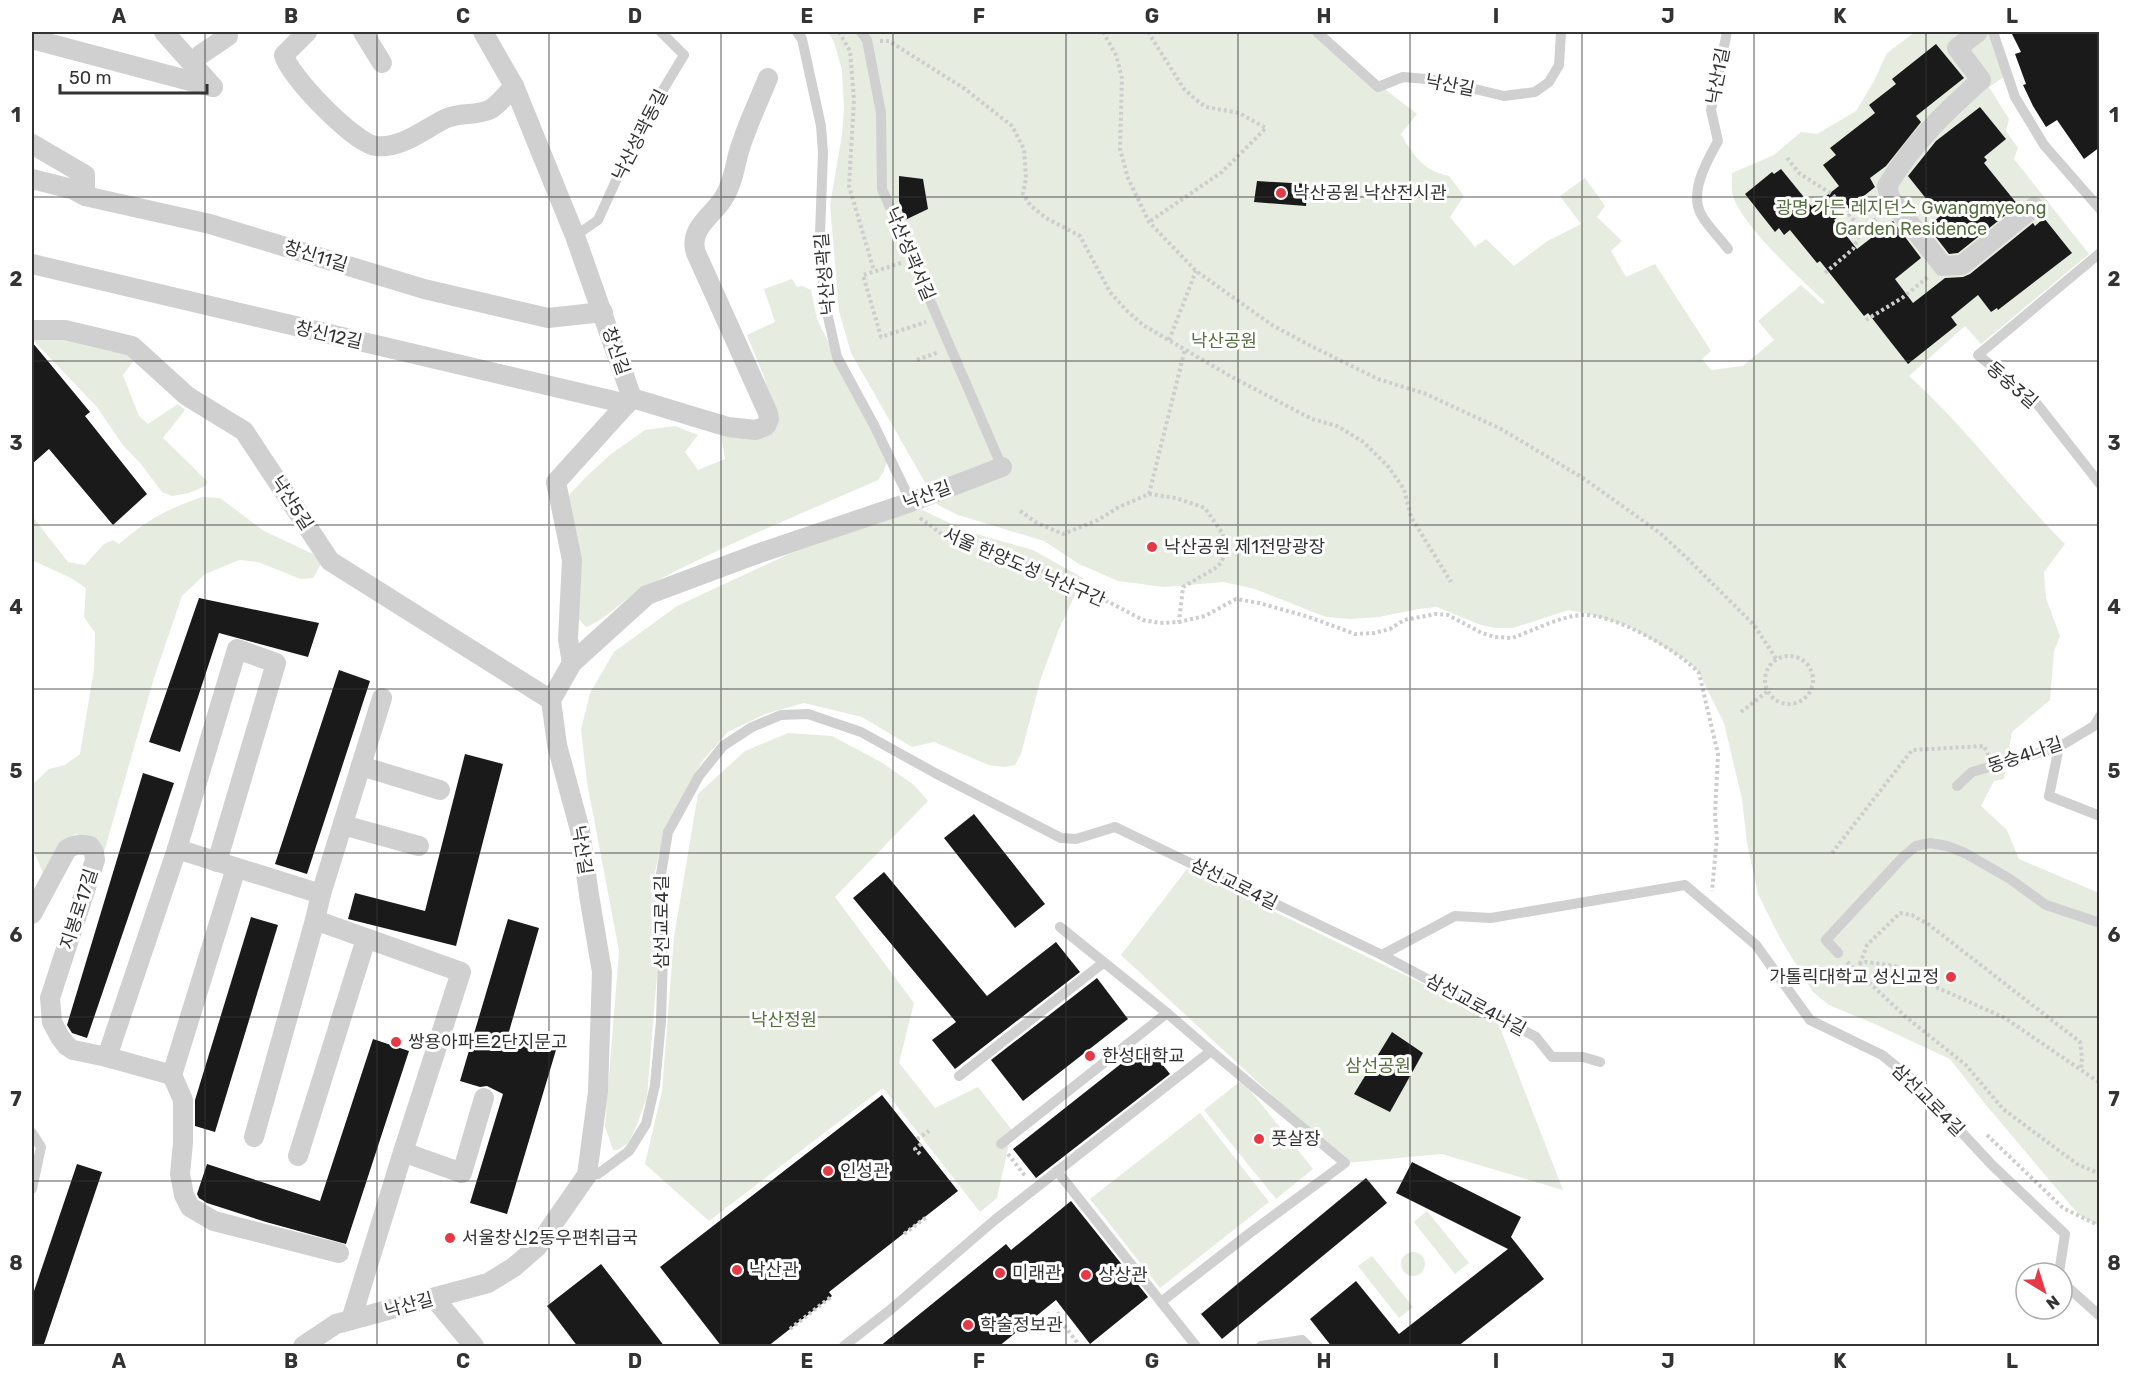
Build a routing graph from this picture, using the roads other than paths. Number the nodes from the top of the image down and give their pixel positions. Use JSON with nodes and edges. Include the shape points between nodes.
{"nodes":[{"id":1,"x":164,"y":32,"type":"edge"},
{"id":2,"x":224,"y":32,"type":"edge"},
{"id":3,"x":307,"y":32,"type":"edge"},
{"id":4,"x":363,"y":32,"type":"edge"},
{"id":5,"x":483,"y":32,"type":"edge"},
{"id":6,"x":661,"y":32,"type":"edge"},
{"id":7,"x":797,"y":32,"type":"edge"},
{"id":8,"x":1317,"y":32,"type":"edge"},
{"id":9,"x":1561,"y":32,"type":"edge"},
{"id":10,"x":1727,"y":32,"type":"edge"},
{"id":11,"x":1978,"y":32,"type":"edge"},
{"id":12,"x":1993,"y":32,"type":"edge"},
{"id":13,"x":864,"y":36,"type":"edge"},
{"id":14,"x":32,"y":39,"type":"edge"},
{"id":15,"x":200,"y":55,"type":"dead end"},
{"id":16,"x":382,"y":63,"type":"dead end"},
{"id":17,"x":768,"y":78,"type":"dead end"},
{"id":18,"x":514,"y":86,"type":"junction"},
{"id":19,"x":32,"y":144,"type":"edge"},
{"id":20,"x":32,"y":179,"type":"edge"},
{"id":21,"x":85,"y":196,"type":"junction"},
{"id":22,"x":2034,"y":207,"type":"dead end"},
{"id":23,"x":2100,"y":209,"type":"edge"},
{"id":24,"x":575,"y":236,"type":"junction"},
{"id":25,"x":1728,"y":249,"type":"dead end"},
{"id":26,"x":2100,"y":253,"type":"edge"},
{"id":27,"x":32,"y":264,"type":"edge"},
{"id":28,"x":603,"y":312,"type":"junction"},
{"id":29,"x":32,"y":330,"type":"edge"},
{"id":30,"x":630,"y":401,"type":"junction"},
{"id":31,"x":1002,"y":467,"type":"joint"},
{"id":32,"x":2100,"y":484,"type":"edge"},
{"id":33,"x":911,"y":502,"type":"junction"},
{"id":34,"x":572,"y":663,"type":"junction"},
{"id":35,"x":382,"y":698,"type":"dead end"},
{"id":36,"x":551,"y":700,"type":"junction"},
{"id":37,"x":2100,"y":716,"type":"edge"},
{"id":38,"x":2097,"y":728,"type":"edge"},
{"id":39,"x":2059,"y":747,"type":"junction"},
{"id":40,"x":361,"y":766,"type":"junction"},
{"id":41,"x":1957,"y":786,"type":"dead end"},
{"id":42,"x":440,"y":790,"type":"dead end"},
{"id":43,"x":2100,"y":816,"type":"edge"},
{"id":44,"x":343,"y":825,"type":"junction"},
{"id":45,"x":419,"y":846,"type":"dead end"},
{"id":46,"x":177,"y":849,"type":"junction"},
{"id":47,"x":226,"y":865,"type":"junction"},
{"id":48,"x":321,"y":894,"type":"junction"},
{"id":49,"x":32,"y":914,"type":"edge"},
{"id":50,"x":315,"y":920,"type":"junction"},
{"id":51,"x":2100,"y":923,"type":"edge"},
{"id":52,"x":1060,"y":927,"type":"dead end"},
{"id":53,"x":366,"y":939,"type":"junction"},
{"id":54,"x":1838,"y":953,"type":"dead end"},
{"id":55,"x":1382,"y":955,"type":"junction"},
{"id":56,"x":1103,"y":963,"type":"junction"},
{"id":57,"x":1167,"y":1013,"type":"junction"},
{"id":58,"x":1211,"y":1051,"type":"junction"},
{"id":59,"x":107,"y":1057,"type":"junction"},
{"id":60,"x":1600,"y":1062,"type":"dead end"},
{"id":61,"x":172,"y":1075,"type":"junction"},
{"id":62,"x":959,"y":1076,"type":"dead end"},
{"id":63,"x":484,"y":1098,"type":"dead end"},
{"id":64,"x":32,"y":1133,"type":"edge"},
{"id":65,"x":254,"y":1137,"type":"dead end"},
{"id":66,"x":1001,"y":1144,"type":"road end"},
{"id":67,"x":403,"y":1152,"type":"junction"},
{"id":68,"x":298,"y":1155,"type":"dead end"},
{"id":69,"x":1057,"y":1171,"type":"junction"},
{"id":70,"x":586,"y":1175,"type":"junction"},
{"id":71,"x":32,"y":1189,"type":"edge"},
{"id":72,"x":339,"y":1253,"type":"dead end"},
{"id":73,"x":2061,"y":1261,"type":"edge"},
{"id":74,"x":2074,"y":1293,"type":"edge"},
{"id":75,"x":434,"y":1298,"type":"junction"},
{"id":76,"x":1161,"y":1302,"type":"junction"},
{"id":77,"x":2100,"y":1316,"type":"edge"},
{"id":78,"x":351,"y":1320,"type":"junction"},
{"id":79,"x":303,"y":1347,"type":"edge"},
{"id":80,"x":474,"y":1347,"type":"edge"},
{"id":81,"x":844,"y":1347,"type":"edge"},
{"id":82,"x":1196,"y":1347,"type":"edge"},
{"id":83,"x":1261,"y":1347,"type":"edge"},
{"id":84,"x":1308,"y":1347,"type":"edge"}],
"edges":[{"from":1,"to":14,"type":"street","via":[[213,87]]},
{"from":2,"to":15,"type":"street","via":[[228,36]]},
{"from":3,"to":18,"type":"street","via":[[284,55],[289,69],[318,102],[372,146],[391,146],[446,119],[490,109]]},
{"from":4,"to":16,"type":"street"},
{"from":5,"to":18,"type":"street","name":"창신길"},
{"from":6,"to":24,"type":"lane","name":"낙산성곽동길","via":[[684,55],[640,128],[598,220]]},
{"from":7,"to":33,"type":"lane","name":"낙산성곽길","via":[[802,39],[821,126],[821,256],[824,299],[837,357]]},
{"from":8,"to":9,"type":"lane","name":"낙산길","via":[[1378,87],[1403,77],[1437,80],[1504,96],[1535,92],[1549,82],[1559,65]]},
{"from":10,"to":25,"type":"lane","name":"낙산1길","via":[[1711,110],[1718,141],[1697,191],[1701,214]]},
{"from":11,"to":22,"type":"street","via":[[1957,48],[1981,80],[1937,119],[1903,159],[1887,186],[1890,198],[1943,266],[1962,265]]},
{"from":12,"to":23,"type":"lane","via":[[2015,97],[2044,145]]},
{"from":13,"to":31,"type":"lane","name":"낙산성곽서길","via":[[881,113],[882,189]]},
{"from":17,"to":30,"type":"street","name":"창신12길","via":[[741,145],[729,188],[701,225],[694,243],[768,413],[768,422],[756,430],[728,427]]},
{"from":18,"to":24,"type":"street","name":"창신길"},
{"from":19,"to":21,"type":"street","via":[[85,175]]},
{"from":20,"to":21,"type":"street","name":"창신11길"},
{"from":21,"to":28,"type":"street","name":"창신11길","via":[[210,224],[424,289],[549,318]]},
{"from":24,"to":28,"type":"street","name":"창신길"},
{"from":26,"to":32,"type":"lane","name":"동숭3길","via":[[1978,355],[2034,400]]},
{"from":27,"to":30,"type":"street","name":"창신12길"},
{"from":28,"to":30,"type":"street","name":"창신길"},
{"from":29,"to":36,"type":"street","name":"낙산5길","via":[[65,330],[132,346],[187,396],[244,431],[330,561]]},
{"from":30,"to":34,"type":"street","via":[[556,482],[572,560],[568,639]]},
{"from":31,"to":33,"type":"street","name":"낙산길"},
{"from":33,"to":34,"type":"street","name":"낙산길","via":[[647,595]]},
{"from":34,"to":36,"type":"street","name":"낙산길"},
{"from":35,"to":40,"type":"street"},
{"from":36,"to":70,"type":"street","name":"낙산길","via":[[557,745],[580,830],[602,972],[598,1092]]},
{"from":37,"to":38,"type":"lane","name":"동숭4나길"},
{"from":38,"to":39,"type":"lane","name":"동숭4나길"},
{"from":39,"to":41,"type":"lane","name":"동숭4나길","via":[[1972,772]]},
{"from":39,"to":43,"type":"lane","via":[[2049,796]]},
{"from":40,"to":42,"type":"street"},
{"from":40,"to":44,"type":"street"},
{"from":44,"to":45,"type":"street"},
{"from":44,"to":48,"type":"street"},
{"from":46,"to":47,"type":"street"},
{"from":46,"to":47,"type":"street","via":[[237,649],[276,663]]},
{"from":46,"to":59,"type":"street"},
{"from":47,"to":48,"type":"street"},
{"from":47,"to":61,"type":"street"},
{"from":48,"to":50,"type":"street"},
{"from":49,"to":59,"type":"street","name":"지봉로17길","via":[[68,849],[73,845],[90,846],[94,860],[50,998],[52,1022],[67,1046]]},
{"from":50,"to":53,"type":"street"},
{"from":50,"to":65,"type":"street"},
{"from":51,"to":54,"type":"lane","via":[[2046,905],[1965,853],[1930,843],[1916,846],[1903,857],[1826,940]]},
{"from":52,"to":56,"type":"lane"},
{"from":53,"to":67,"type":"street","via":[[461,972]]},
{"from":53,"to":68,"type":"street"},
{"from":55,"to":60,"type":"lane","name":"삼선교로4나길","via":[[1536,1037],[1552,1057],[1583,1057]]},
{"from":55,"to":70,"type":"lane","name":"삼선교로4길","via":[[1115,826],[1076,839],[1062,838],[861,732],[808,714],[781,715],[723,746],[699,776],[668,832],[660,880],[664,921],[662,1009],[655,1085],[646,1124],[629,1151],[598,1174]]},
{"from":55,"to":73,"type":"lane","name":"삼선교로4길","via":[[1455,916],[1491,918],[1685,885],[1756,945],[1810,1020],[1882,1055],[1913,1080],[1984,1157],[2065,1234]]},
{"from":56,"to":57,"type":"lane"},
{"from":56,"to":62,"type":"lane"},
{"from":57,"to":58,"type":"lane"},
{"from":57,"to":66,"type":"lane"},
{"from":58,"to":69,"type":"lane"},
{"from":58,"to":76,"type":"lane","via":[[1345,1163]]},
{"from":59,"to":61,"type":"street"},
{"from":61,"to":72,"type":"street","via":[[183,1100],[180,1174],[190,1207],[214,1221]]},
{"from":63,"to":67,"type":"street","via":[[462,1173]]},
{"from":64,"to":71,"type":"lane","via":[[41,1147]]},
{"from":67,"to":78,"type":"street"},
{"from":69,"to":76,"type":"lane"},
{"from":69,"to":81,"type":"lane"},
{"from":70,"to":75,"type":"street","name":"낙산길","via":[[537,1247],[514,1267],[488,1284]]},
{"from":74,"to":77,"type":"lane"},
{"from":75,"to":78,"type":"street","name":"낙산길"},
{"from":75,"to":80,"type":"street"},
{"from":76,"to":82,"type":"lane"},
{"from":78,"to":79,"type":"street","name":"낙산길","via":[[336,1324]]},
{"from":83,"to":84,"type":"lane","via":[[1302,1340]]}]}
